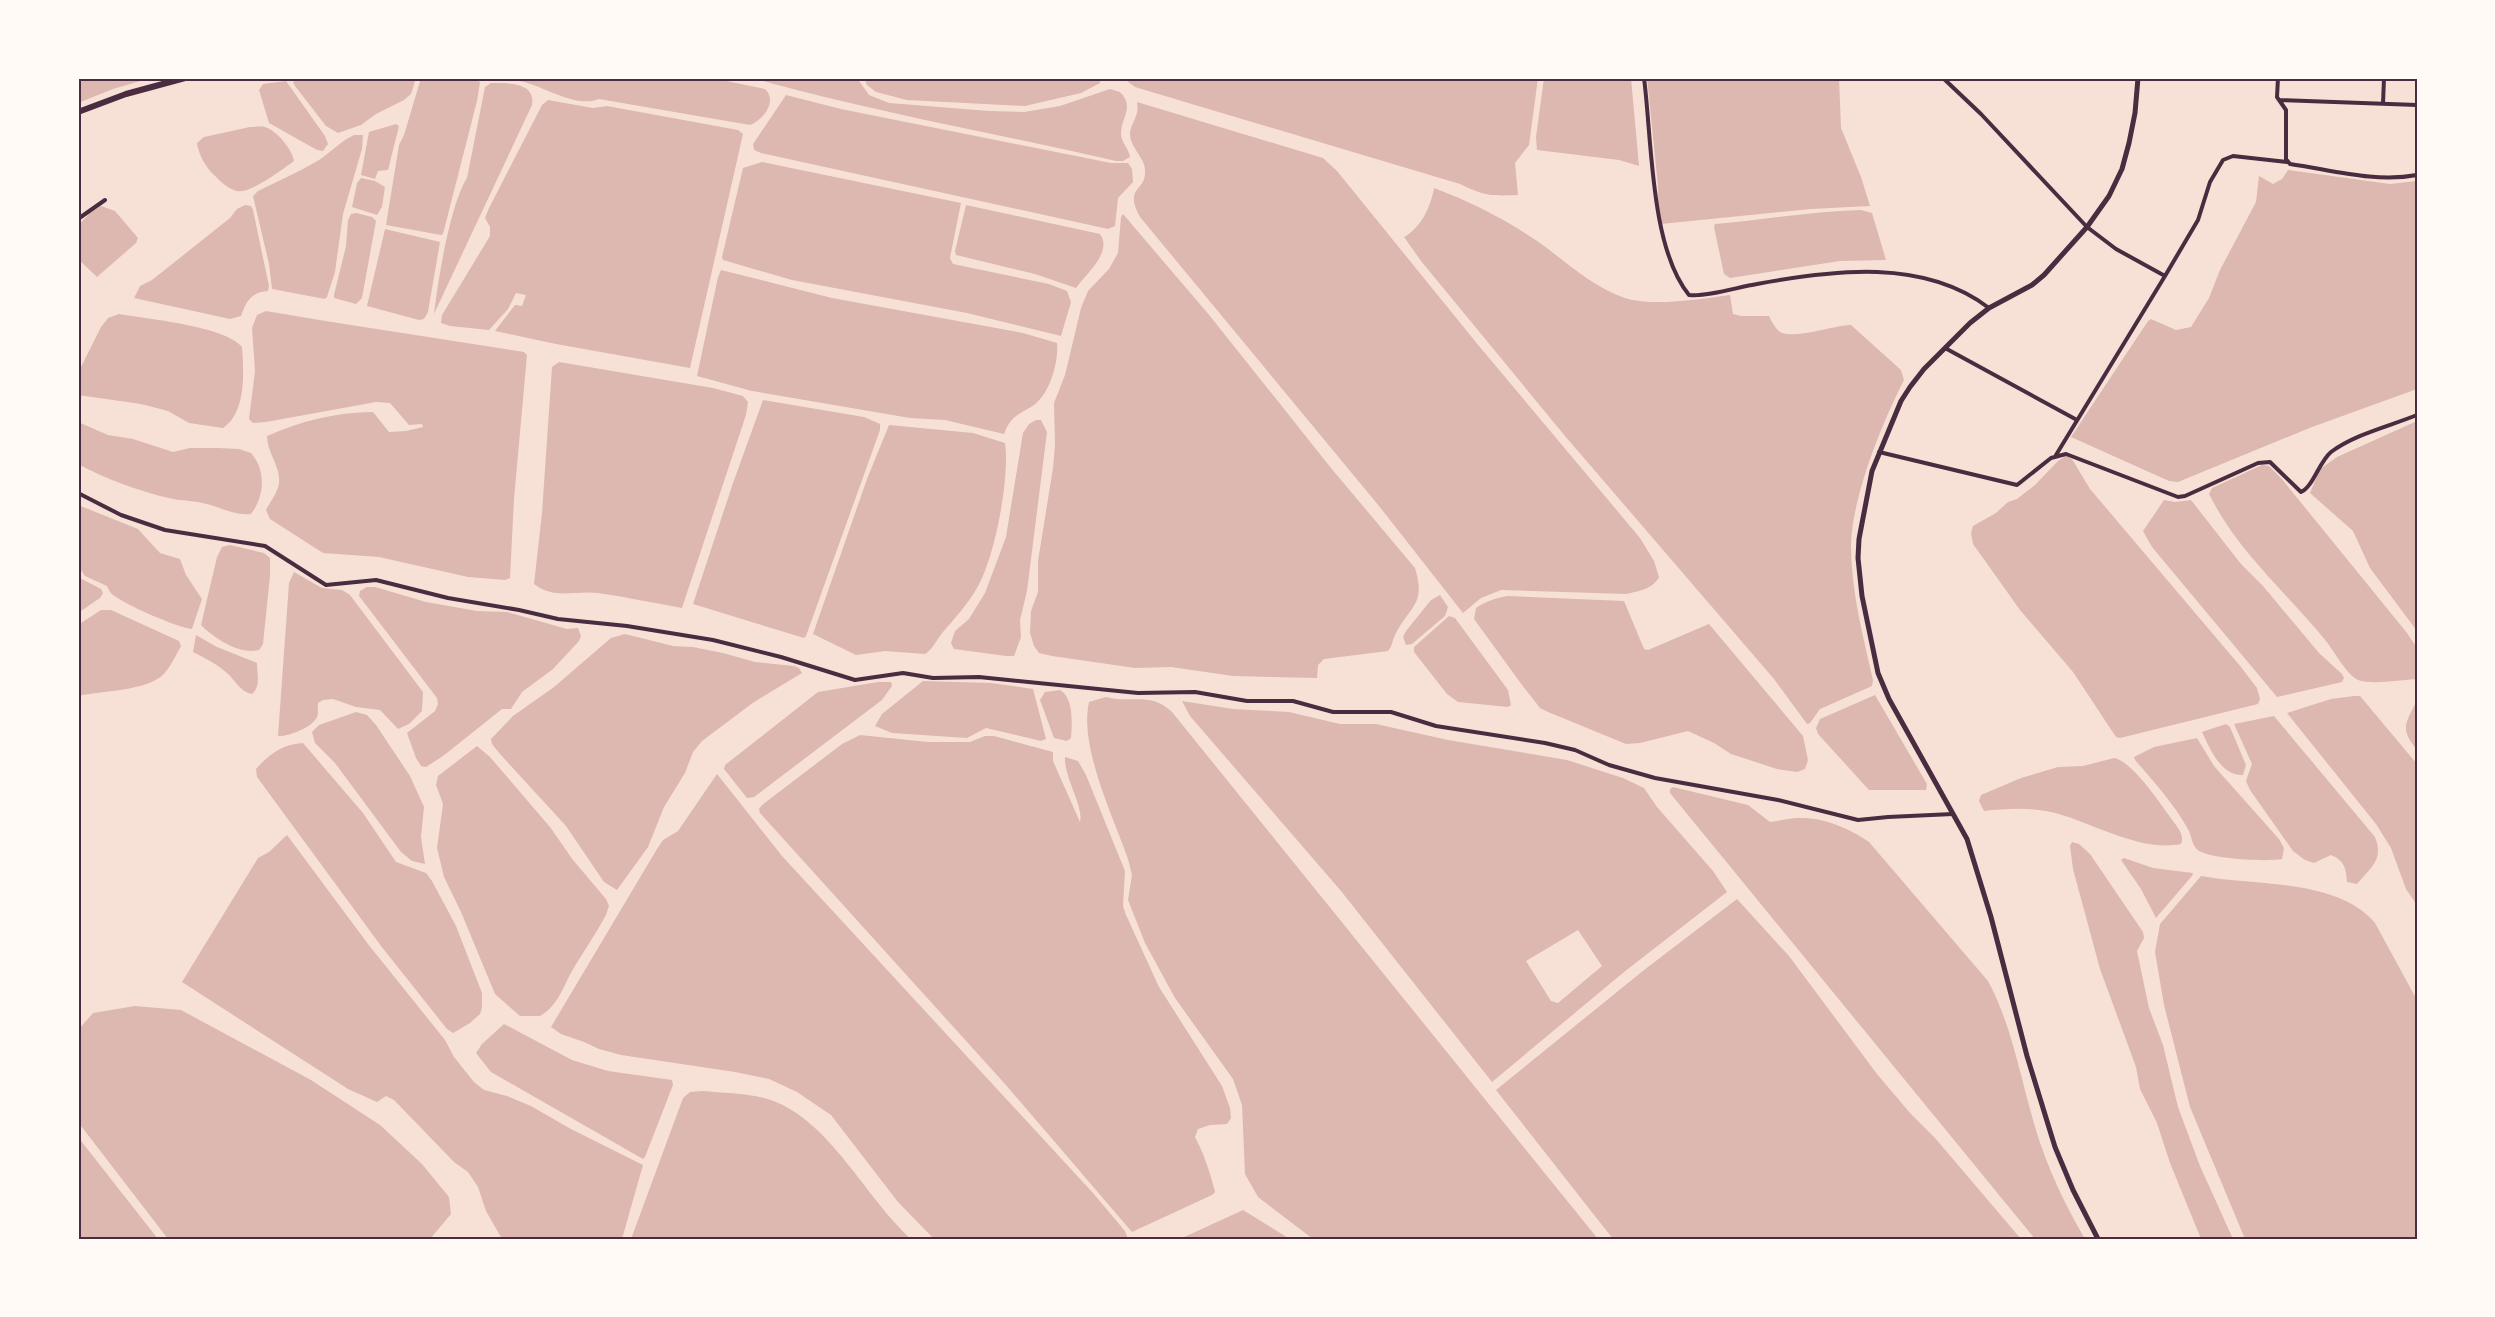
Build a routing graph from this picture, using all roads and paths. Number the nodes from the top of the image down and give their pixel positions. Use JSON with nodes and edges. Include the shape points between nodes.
{"nodes":[{"id":1,"x":185,"y":78,"type":"edge"},
{"id":2,"x":1644,"y":78,"type":"edge"},
{"id":3,"x":1944,"y":78,"type":"edge"},
{"id":4,"x":2138,"y":78,"type":"edge"},
{"id":5,"x":2278,"y":78,"type":"edge"},
{"id":6,"x":2384,"y":78,"type":"edge"},
{"id":7,"x":2279,"y":100,"type":"junction"},
{"id":8,"x":2384,"y":104,"type":"junction"},
{"id":9,"x":2417,"y":105,"type":"edge"},
{"id":10,"x":78,"y":112,"type":"edge"},
{"id":11,"x":2287,"y":162,"type":"junction"},
{"id":12,"x":2417,"y":176,"type":"edge"},
{"id":13,"x":105,"y":200,"type":"dead end"},
{"id":14,"x":78,"y":219,"type":"edge"},
{"id":15,"x":2087,"y":227,"type":"junction"},
{"id":16,"x":2165,"y":276,"type":"junction"},
{"id":17,"x":1989,"y":308,"type":"junction"},
{"id":18,"x":1944,"y":348,"type":"junction"},
{"id":19,"x":2417,"y":415,"type":"edge"},
{"id":20,"x":2077,"y":420,"type":"junction"},
{"id":21,"x":1879,"y":452,"type":"junction"},
{"id":22,"x":2056,"y":455,"type":"junction"},
{"id":23,"x":78,"y":493,"type":"edge"},
{"id":24,"x":1953,"y":814,"type":"junction"},
{"id":25,"x":2098,"y":1239,"type":"edge"}],
"edges":[{"from":1,"to":10,"type":"main road"},
{"from":2,"to":17,"type":"street","via":[[1660,230],[1689,295],[1818,273],[1855,272],[1917,277],[1954,286]]},
{"from":3,"to":15,"type":"street"},
{"from":4,"to":15,"type":"street","via":[[2135,114],[2121,169],[2109,196]]},
{"from":5,"to":7,"type":"street"},
{"from":6,"to":8,"type":"street"},
{"from":7,"to":8,"type":"street"},
{"from":7,"to":11,"type":"street","via":[[2286,110]]},
{"from":8,"to":9,"type":"street"},
{"from":11,"to":12,"type":"street","via":[[2375,178]]},
{"from":11,"to":16,"type":"street","via":[[2233,156],[2223,160],[2210,182],[2198,220]]},
{"from":13,"to":14,"type":"street"},
{"from":15,"to":16,"type":"street","via":[[2116,249]]},
{"from":15,"to":17,"type":"street","via":[[2032,285]]},
{"from":16,"to":20,"type":"street"},
{"from":17,"to":18,"type":"street"},
{"from":18,"to":20,"type":"street"},
{"from":18,"to":21,"type":"street","via":[[1901,401]]},
{"from":19,"to":22,"type":"street","via":[[2336,448],[2323,459],[2308,487],[2301,492],[2270,462],[2258,463],[2178,497],[2066,454]]},
{"from":20,"to":22,"type":"street"},
{"from":21,"to":22,"type":"street","via":[[2017,485]]},
{"from":21,"to":24,"type":"street","via":[[1867,489],[1858,558],[1874,655],[1882,686]]},
{"from":23,"to":24,"type":"street","via":[[121,515],[165,530],[265,546],[326,585],[376,580],[558,619],[713,640],[855,680],[903,673],[1128,692],[1195,692],[1247,701],[1293,700],[1333,712],[1391,712],[1436,726],[1545,743],[1655,778],[1778,800],[1858,820]]},
{"from":24,"to":25,"type":"street","via":[[1975,859],[2055,1147]]}]}
